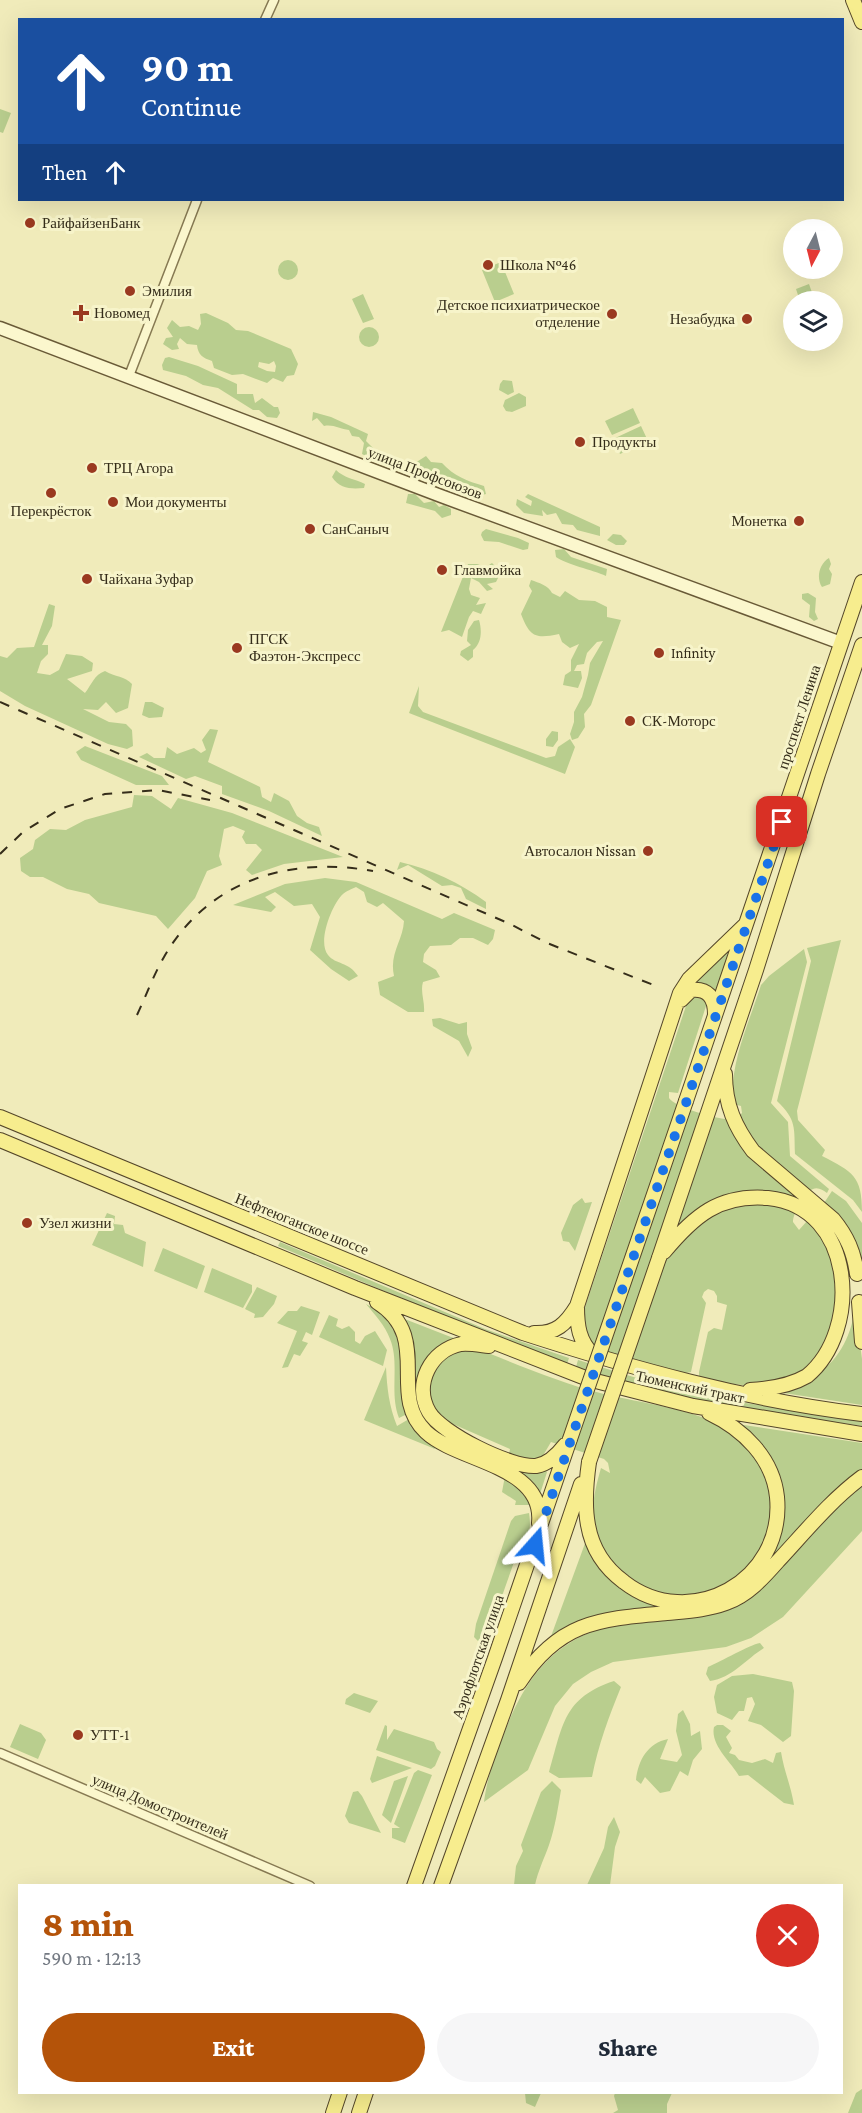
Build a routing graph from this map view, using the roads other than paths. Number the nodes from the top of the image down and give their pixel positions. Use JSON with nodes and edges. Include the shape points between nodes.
{"nodes":[{"id":1,"x":274,"y":0,"type":"edge"},
{"id":2,"x":853,"y":0,"type":"edge"},
{"id":3,"x":266,"y":18,"type":"edge"},
{"id":4,"x":862,"y":22,"type":"edge"},
{"id":5,"x":197,"y":201,"type":"edge"},
{"id":6,"x":0,"y":328,"type":"edge"},
{"id":7,"x":129,"y":376,"type":"junction"},
{"id":8,"x":862,"y":582,"type":"edge"},
{"id":9,"x":841,"y":643,"type":"junction"},
{"id":10,"x":861,"y":648,"type":"edge"},
{"id":11,"x":748,"y":921,"type":"junction"},
{"id":12,"x":674,"y":1016,"type":"junction"},
{"id":13,"x":715,"y":1017,"type":"junction"},
{"id":14,"x":730,"y":1048,"type":"junction"},
{"id":15,"x":0,"y":1117,"type":"edge"},
{"id":16,"x":0,"y":1140,"type":"edge"},
{"id":17,"x":816,"y":1211,"type":"junction"},
{"id":18,"x":659,"y":1258,"type":"junction"},
{"id":19,"x":354,"y":1288,"type":"junction"},
{"id":20,"x":577,"y":1306,"type":"junction"},
{"id":21,"x":523,"y":1333,"type":"junction"},
{"id":22,"x":862,"y":1342,"type":"edge"},
{"id":23,"x":517,"y":1353,"type":"junction"},
{"id":24,"x":593,"y":1355,"type":"junction"},
{"id":25,"x":706,"y":1385,"type":"junction"},
{"id":26,"x":693,"y":1406,"type":"junction"},
{"id":27,"x":862,"y":1414,"type":"edge"},
{"id":28,"x":862,"y":1434,"type":"edge"},
{"id":29,"x":570,"y":1439,"type":"joint"},
{"id":30,"x":562,"y":1453,"type":"junction"},
{"id":31,"x":589,"y":1462,"type":"junction"},
{"id":32,"x":862,"y":1477,"type":"edge"},
{"id":33,"x":535,"y":1545,"type":"junction"},
{"id":34,"x":508,"y":1700,"type":"junction"},
{"id":35,"x":0,"y":1753,"type":"edge"},
{"id":36,"x":305,"y":1884,"type":"edge"},
{"id":37,"x":415,"y":1884,"type":"edge"},
{"id":38,"x":442,"y":1884,"type":"edge"},
{"id":39,"x":339,"y":2094,"type":"edge"},
{"id":40,"x":365,"y":2094,"type":"edge"},
{"id":41,"x":333,"y":2113,"type":"edge"},
{"id":42,"x":359,"y":2113,"type":"edge"}],
"edges":[{"from":1,"to":3,"type":"street"},
{"from":2,"to":4,"type":"main road"},
{"from":5,"to":7,"type":"street"},
{"from":6,"to":7,"type":"main road","name":"улица Профсоюзов"},
{"from":7,"to":9,"type":"main road","name":"улица Профсоюзов"},
{"from":8,"to":9,"type":"main road","name":"проспект Ленина"},
{"from":9,"to":10,"type":"main road"},
{"from":9,"to":11,"type":"main road","name":"проспект Ленина"},
{"from":10,"to":14,"type":"main road"},
{"from":11,"to":12,"type":"main road","via":[[689,979],[680,993]]},
{"from":11,"to":13,"type":"main road","name":"проспект Ленина"},
{"from":12,"to":13,"type":"main road","via":[[684,996],[700,989],[714,1000]]},
{"from":12,"to":20,"type":"main road"},
{"from":13,"to":29,"type":"main road","name":"проспект Ленина","bridge":true},
{"from":14,"to":17,"type":"main road","via":[[725,1090],[733,1121],[753,1151]]},
{"from":14,"to":18,"type":"main road"},
{"from":15,"to":21,"type":"main road","name":"Нефтеюганское шоссе"},
{"from":16,"to":19,"type":"main road"},
{"from":17,"to":18,"type":"main road","via":[[788,1201],[739,1198],[720,1203],[686,1227]]},
{"from":17,"to":22,"type":"main road","via":[[833,1219],[853,1251]]},
{"from":17,"to":25,"type":"main road","via":[[836,1239],[849,1276],[851,1316],[837,1348],[814,1371],[789,1383],[745,1390]]},
{"from":18,"to":31,"type":"main road","bridge":true},
{"from":19,"to":23,"type":"main road"},
{"from":19,"to":33,"type":"main road","via":[[388,1309],[399,1322],[405,1337],[408,1390],[416,1421],[438,1440],[522,1481],[534,1497],[539,1510]]},
{"from":20,"to":21,"type":"main road","via":[[560,1329],[546,1334]]},
{"from":20,"to":24,"type":"main road","via":[[579,1334]]},
{"from":21,"to":24,"type":"main road","name":"Нефтеюганское шоссе"},
{"from":23,"to":26,"type":"main road","name":"Тюменский тракт","via":[[620,1389]]},
{"from":23,"to":30,"type":"main road","via":[[462,1344],[446,1350],[426,1372],[423,1389],[428,1411],[442,1428],[504,1459],[536,1466]]},
{"from":24,"to":25,"type":"main road","name":"Тюменский тракт"},
{"from":25,"to":27,"type":"main road","name":"Тюменский тракт"},
{"from":26,"to":28,"type":"main road","name":"Тюменский тракт"},
{"from":26,"to":31,"type":"main road","via":[[746,1437],[764,1458],[775,1484],[777,1511],[770,1545],[751,1574],[730,1590],[707,1600],[666,1601],[637,1591],[614,1574],[597,1552],[588,1527],[585,1496]]},
{"from":29,"to":30,"type":"main road","name":"Аэрофлотская улица"},
{"from":30,"to":33,"type":"main road","name":"Аэрофлотская улица"},
{"from":31,"to":34,"type":"main road"},
{"from":32,"to":34,"type":"main road","via":[[740,1596],[704,1609],[581,1626],[549,1647]]},
{"from":33,"to":37,"type":"main road","name":"Аэрофлотская улица"},
{"from":34,"to":38,"type":"main road"},
{"from":35,"to":36,"type":"street","name":"улица Домостроителей"},
{"from":39,"to":41,"type":"main road"},
{"from":40,"to":42,"type":"main road"}]}
